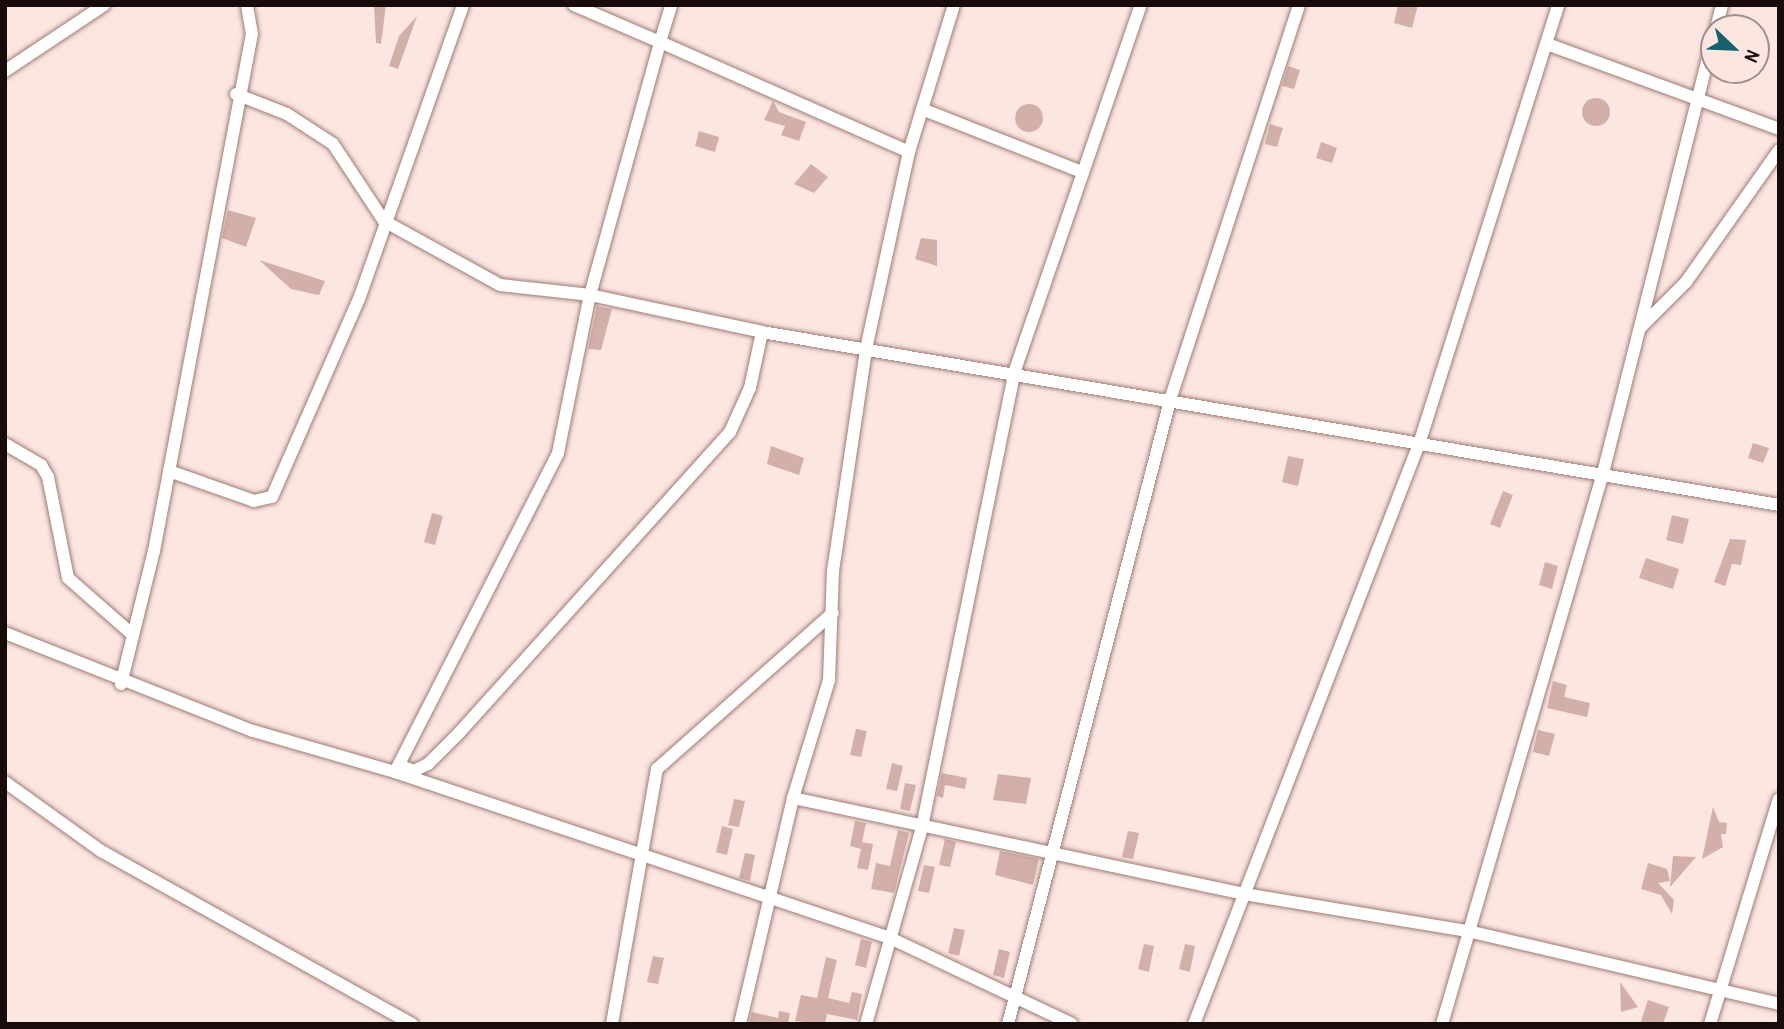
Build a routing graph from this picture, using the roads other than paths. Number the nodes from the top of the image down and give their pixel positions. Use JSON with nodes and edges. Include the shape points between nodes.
{"nodes":[{"id":1,"x":104,"y":5,"type":"edge"},
{"id":2,"x":247,"y":5,"type":"edge"},
{"id":3,"x":463,"y":5,"type":"edge"},
{"id":4,"x":573,"y":5,"type":"edge"},
{"id":5,"x":671,"y":5,"type":"edge"},
{"id":6,"x":954,"y":5,"type":"edge"},
{"id":7,"x":1141,"y":5,"type":"edge"},
{"id":8,"x":1299,"y":5,"type":"edge"},
{"id":9,"x":1558,"y":5,"type":"edge"},
{"id":10,"x":660,"y":42,"type":"junction"},
{"id":11,"x":1547,"y":44,"type":"junction"},
{"id":12,"x":5,"y":71,"type":"edge"},
{"id":13,"x":1702,"y":84,"type":"edge"},
{"id":14,"x":236,"y":94,"type":"junction"},
{"id":15,"x":1697,"y":102,"type":"junction"},
{"id":16,"x":922,"y":109,"type":"junction"},
{"id":17,"x":1779,"y":129,"type":"edge"},
{"id":18,"x":1779,"y":150,"type":"edge"},
{"id":19,"x":909,"y":152,"type":"junction"},
{"id":20,"x":1082,"y":172,"type":"junction"},
{"id":21,"x":384,"y":221,"type":"junction"},
{"id":22,"x":590,"y":295,"type":"junction"},
{"id":23,"x":1641,"y":327,"type":"junction"},
{"id":24,"x":762,"y":332,"type":"junction"},
{"id":25,"x":866,"y":349,"type":"junction"},
{"id":26,"x":1014,"y":373,"type":"junction"},
{"id":27,"x":1171,"y":397,"type":"junction"},
{"id":28,"x":5,"y":444,"type":"edge"},
{"id":29,"x":1419,"y":444,"type":"junction"},
{"id":30,"x":169,"y":471,"type":"junction"},
{"id":31,"x":1603,"y":473,"type":"junction"},
{"id":32,"x":1779,"y":505,"type":"edge"},
{"id":33,"x":833,"y":612,"type":"junction"},
{"id":34,"x":5,"y":633,"type":"edge"},
{"id":35,"x":133,"y":635,"type":"junction"},
{"id":36,"x":121,"y":684,"type":"junction"},
{"id":37,"x":397,"y":768,"type":"junction"},
{"id":38,"x":5,"y":782,"type":"edge"},
{"id":39,"x":793,"y":798,"type":"junction"},
{"id":40,"x":1779,"y":799,"type":"edge"},
{"id":41,"x":922,"y":827,"type":"junction"},
{"id":42,"x":646,"y":854,"type":"junction"},
{"id":43,"x":1054,"y":854,"type":"junction"},
{"id":44,"x":1244,"y":894,"type":"junction"},
{"id":45,"x":771,"y":896,"type":"junction"},
{"id":46,"x":1468,"y":931,"type":"junction"},
{"id":47,"x":890,"y":938,"type":"junction"},
{"id":48,"x":1719,"y":990,"type":"junction"},
{"id":49,"x":1015,"y":997,"type":"junction"},
{"id":50,"x":1779,"y":1004,"type":"edge"},
{"id":51,"x":412,"y":1024,"type":"edge"},
{"id":52,"x":612,"y":1024,"type":"edge"},
{"id":53,"x":740,"y":1024,"type":"edge"},
{"id":54,"x":866,"y":1024,"type":"edge"},
{"id":55,"x":1008,"y":1024,"type":"edge"},
{"id":56,"x":1072,"y":1024,"type":"edge"},
{"id":57,"x":1194,"y":1024,"type":"edge"},
{"id":58,"x":1442,"y":1024,"type":"edge"},
{"id":59,"x":1710,"y":1024,"type":"edge"}],
"edges":[{"from":1,"to":12,"type":"street"},
{"from":2,"to":14,"type":"street","via":[[252,34]]},
{"from":3,"to":21,"type":"street"},
{"from":4,"to":10,"type":"street"},
{"from":5,"to":10,"type":"street"},
{"from":6,"to":16,"type":"street"},
{"from":7,"to":20,"type":"street"},
{"from":8,"to":27,"type":"street"},
{"from":9,"to":11,"type":"street"},
{"from":10,"to":19,"type":"street"},
{"from":10,"to":22,"type":"street"},
{"from":11,"to":15,"type":"street"},
{"from":11,"to":29,"type":"street"},
{"from":13,"to":15,"type":"street"},
{"from":14,"to":21,"type":"street","via":[[287,114],[333,144]]},
{"from":14,"to":30,"type":"street"},
{"from":15,"to":17,"type":"street"},
{"from":15,"to":23,"type":"street"},
{"from":16,"to":19,"type":"street"},
{"from":16,"to":20,"type":"street"},
{"from":18,"to":23,"type":"street","via":[[1686,282]]},
{"from":19,"to":25,"type":"street"},
{"from":20,"to":26,"type":"street"},
{"from":21,"to":22,"type":"street","via":[[500,285]]},
{"from":21,"to":30,"type":"street","via":[[342,342],[272,497],[254,501]]},
{"from":22,"to":24,"type":"street"},
{"from":22,"to":37,"type":"street","via":[[546,483]]},
{"from":23,"to":31,"type":"street"},
{"from":24,"to":25,"type":"street"},
{"from":24,"to":37,"type":"street","via":[[747,399],[730,432],[559,629],[436,756],[414,771]]},
{"from":25,"to":26,"type":"street"},
{"from":25,"to":33,"type":"street"},
{"from":26,"to":27,"type":"street"},
{"from":26,"to":41,"type":"street"},
{"from":27,"to":29,"type":"street"},
{"from":27,"to":43,"type":"street"},
{"from":28,"to":35,"type":"street","via":[[41,465],[48,477],[68,578]]},
{"from":29,"to":31,"type":"street"},
{"from":29,"to":44,"type":"street"},
{"from":30,"to":35,"type":"street"},
{"from":31,"to":32,"type":"street"},
{"from":31,"to":46,"type":"street"},
{"from":33,"to":39,"type":"street","via":[[829,680]]},
{"from":33,"to":42,"type":"street","via":[[663,761],[653,781]]},
{"from":34,"to":36,"type":"street"},
{"from":35,"to":36,"type":"street"},
{"from":36,"to":37,"type":"street"},
{"from":37,"to":42,"type":"street"},
{"from":38,"to":51,"type":"street","via":[[101,851],[349,995]]},
{"from":39,"to":41,"type":"street"},
{"from":39,"to":45,"type":"street"},
{"from":40,"to":48,"type":"street"},
{"from":41,"to":43,"type":"street"},
{"from":41,"to":47,"type":"street"},
{"from":42,"to":45,"type":"street"},
{"from":42,"to":52,"type":"street"},
{"from":43,"to":44,"type":"street"},
{"from":43,"to":49,"type":"street"},
{"from":44,"to":46,"type":"street"},
{"from":44,"to":57,"type":"street"},
{"from":45,"to":47,"type":"street"},
{"from":45,"to":53,"type":"street"},
{"from":46,"to":48,"type":"street"},
{"from":46,"to":58,"type":"street"},
{"from":47,"to":49,"type":"street"},
{"from":47,"to":54,"type":"street"},
{"from":48,"to":50,"type":"street"},
{"from":48,"to":59,"type":"street"},
{"from":49,"to":55,"type":"street"},
{"from":49,"to":56,"type":"street"}]}
